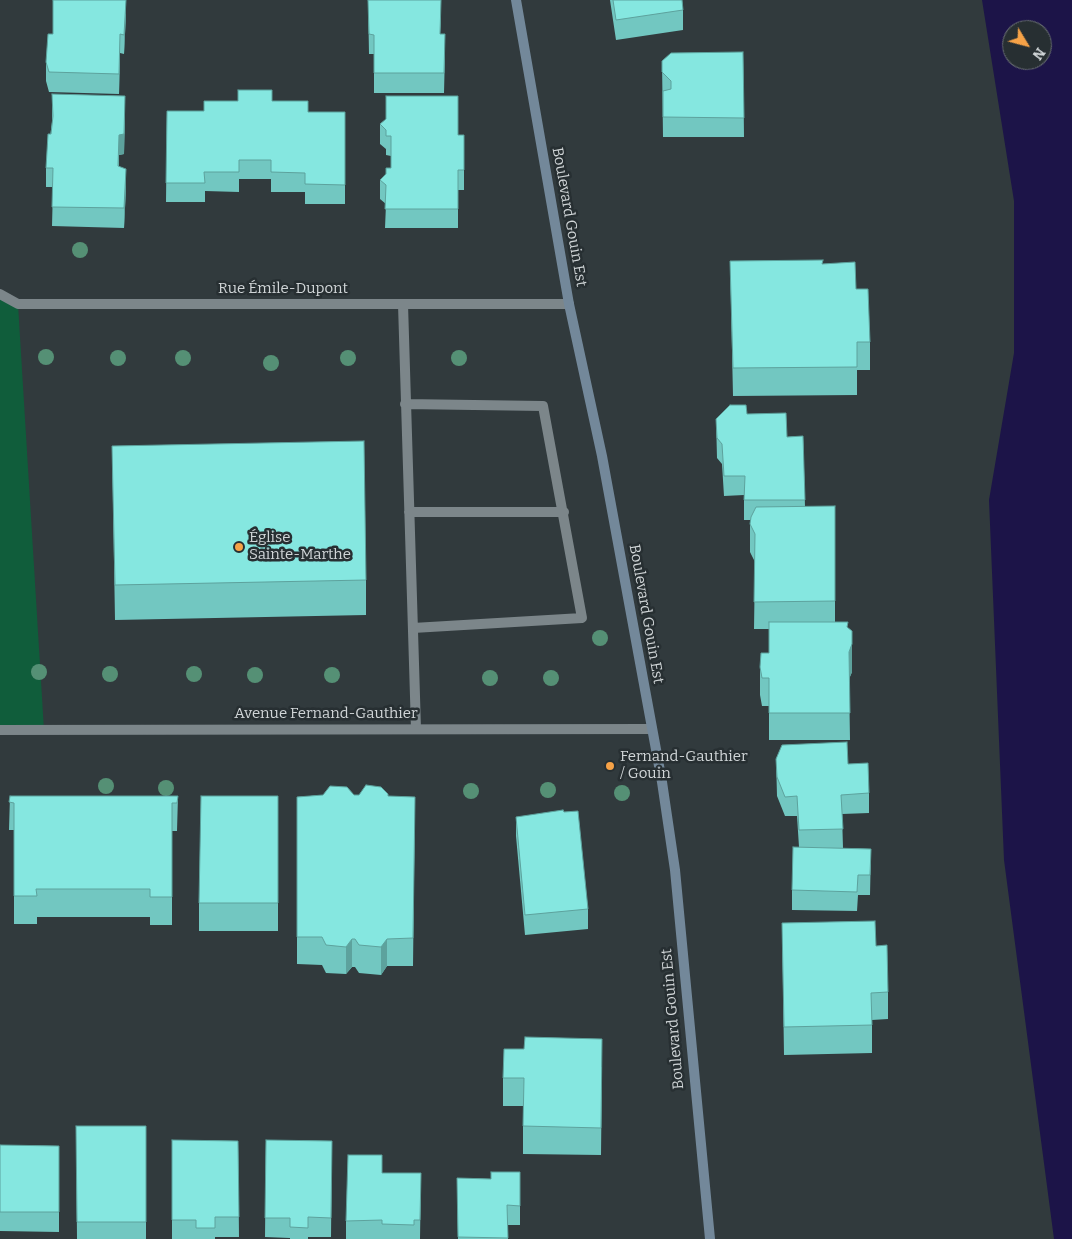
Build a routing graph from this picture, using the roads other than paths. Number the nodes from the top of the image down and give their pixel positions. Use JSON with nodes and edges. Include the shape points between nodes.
{"nodes":[{"id":1,"x":516,"y":0,"type":"edge"},
{"id":2,"x":0,"y":294,"type":"edge"},
{"id":3,"x":402,"y":304,"type":"junction"},
{"id":4,"x":569,"y":304,"type":"junction"},
{"id":5,"x":405,"y":404,"type":"junction"},
{"id":6,"x":409,"y":512,"type":"junction"},
{"id":7,"x":564,"y":512,"type":"junction"},
{"id":8,"x":413,"y":628,"type":"junction"},
{"id":9,"x":416,"y":729,"type":"junction"},
{"id":10,"x":652,"y":729,"type":"junction"},
{"id":11,"x":0,"y":730,"type":"edge"},
{"id":12,"x":710,"y":1239,"type":"edge"}],
"edges":[{"from":1,"to":4,"type":"street","name":"Boulevard Gouin Est"},
{"from":2,"to":3,"type":"street","name":"Rue Émile-Dupont","via":[[18,304]]},
{"from":3,"to":4,"type":"street","name":"Rue Émile-Dupont"},
{"from":3,"to":5,"type":"street"},
{"from":4,"to":10,"type":"street","name":"Boulevard Gouin Est","via":[[602,456]]},
{"from":5,"to":6,"type":"street"},
{"from":5,"to":7,"type":"street","via":[[543,406]]},
{"from":6,"to":7,"type":"street"},
{"from":6,"to":8,"type":"street"},
{"from":7,"to":8,"type":"street","via":[[582,618]]},
{"from":8,"to":9,"type":"street"},
{"from":9,"to":10,"type":"street","name":"Avenue Fernand-Gauthier"},
{"from":9,"to":11,"type":"street","name":"Avenue Fernand-Gauthier"},
{"from":10,"to":12,"type":"street","name":"Boulevard Gouin Est","via":[[675,870]]}]}
